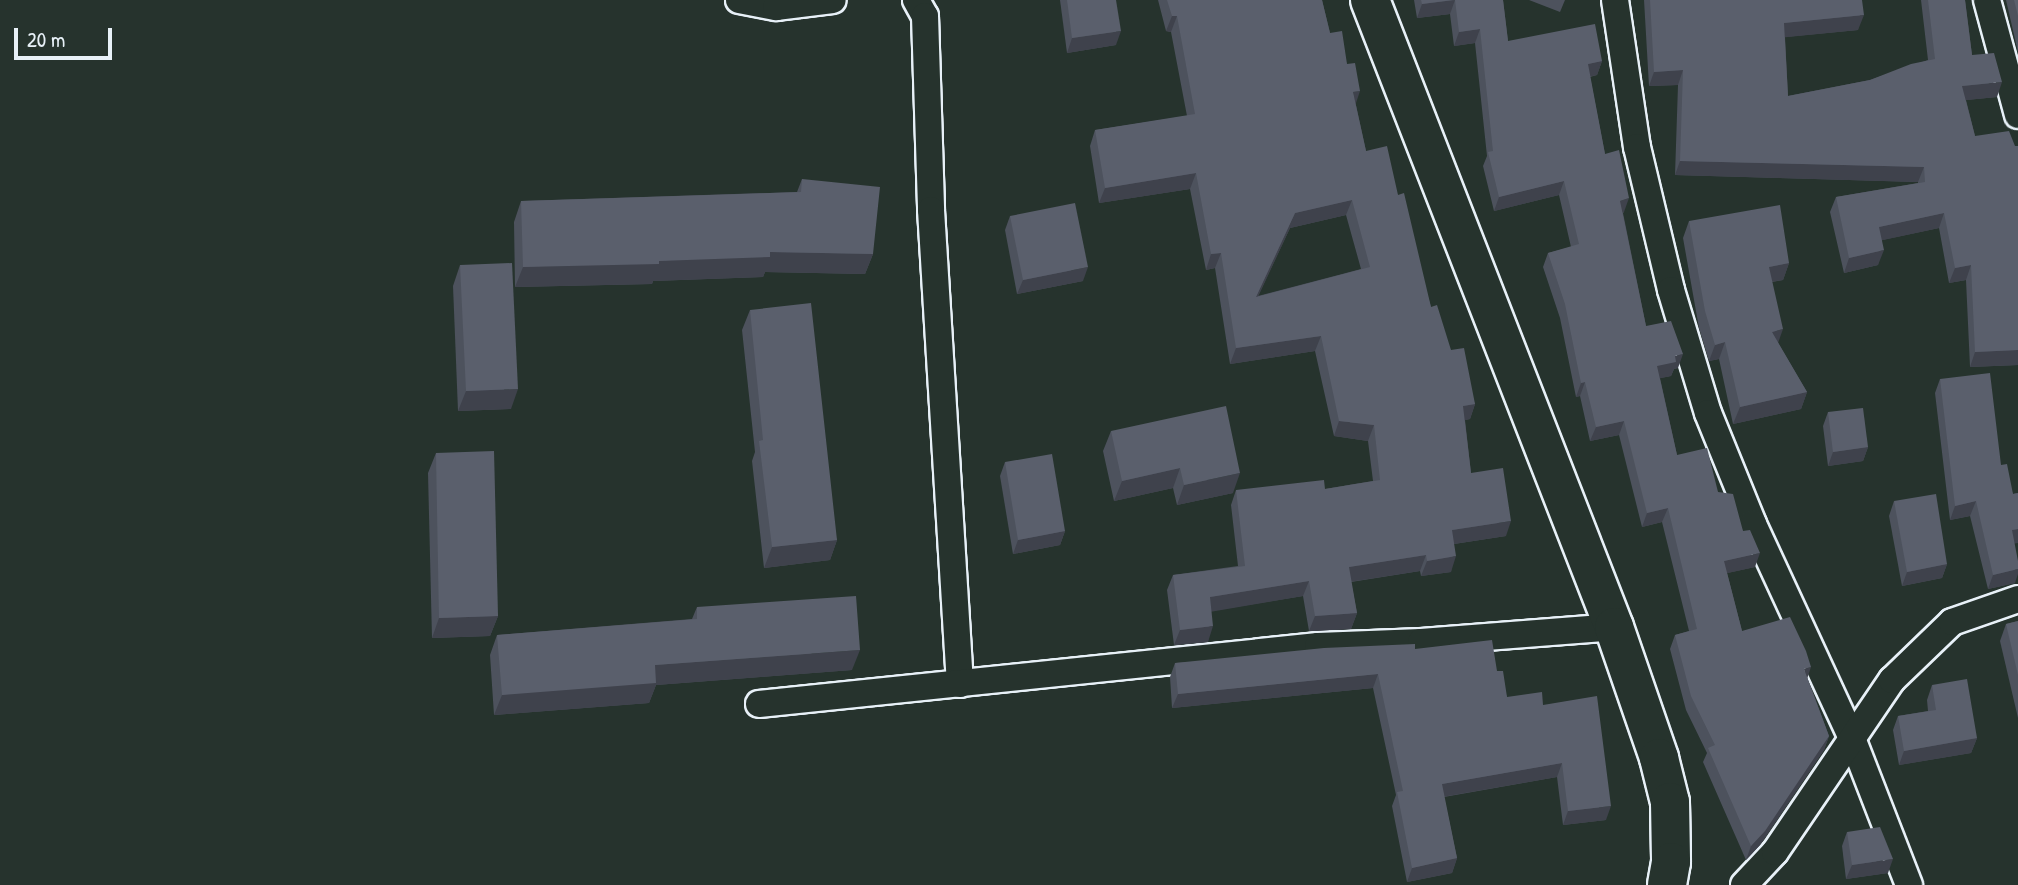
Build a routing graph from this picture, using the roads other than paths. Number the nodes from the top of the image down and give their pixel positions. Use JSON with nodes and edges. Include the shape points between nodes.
{"nodes":[{"id":1,"x":739,"y":0,"type":"edge"},
{"id":2,"x":833,"y":0,"type":"edge"},
{"id":3,"x":916,"y":0,"type":"edge"},
{"id":4,"x":1370,"y":0,"type":"edge"},
{"id":5,"x":1615,"y":0,"type":"edge"},
{"id":6,"x":1986,"y":0,"type":"edge"},
{"id":7,"x":2014,"y":84,"type":"edge"},
{"id":8,"x":2018,"y":115,"type":"edge"},
{"id":9,"x":2018,"y":599,"type":"edge"},
{"id":10,"x":1614,"y":627,"type":"junction"},
{"id":11,"x":960,"y":684,"type":"junction"},
{"id":12,"x":759,"y":704,"type":"dead end"},
{"id":13,"x":1853,"y":738,"type":"junction"},
{"id":14,"x":1667,"y":885,"type":"edge"},
{"id":15,"x":1744,"y":885,"type":"edge"},
{"id":16,"x":1909,"y":885,"type":"edge"}],
"edges":[{"from":1,"to":2,"type":"street","via":[[776,7]]},
{"from":3,"to":11,"type":"street","via":[[925,16],[930,197]]},
{"from":4,"to":10,"type":"highway"},
{"from":5,"to":13,"type":"street","via":[[1637,147],[1671,290],[1708,413]]},
{"from":6,"to":7,"type":"street"},
{"from":7,"to":8,"type":"street"},
{"from":9,"to":13,"type":"street","via":[[1952,622],[1892,680]]},
{"from":10,"to":11,"type":"street","via":[[1318,646]]},
{"from":10,"to":14,"type":"highway","via":[[1660,758],[1670,802]]},
{"from":11,"to":12,"type":"street"},
{"from":13,"to":15,"type":"street","via":[[1775,852]]},
{"from":13,"to":16,"type":"street"}]}
